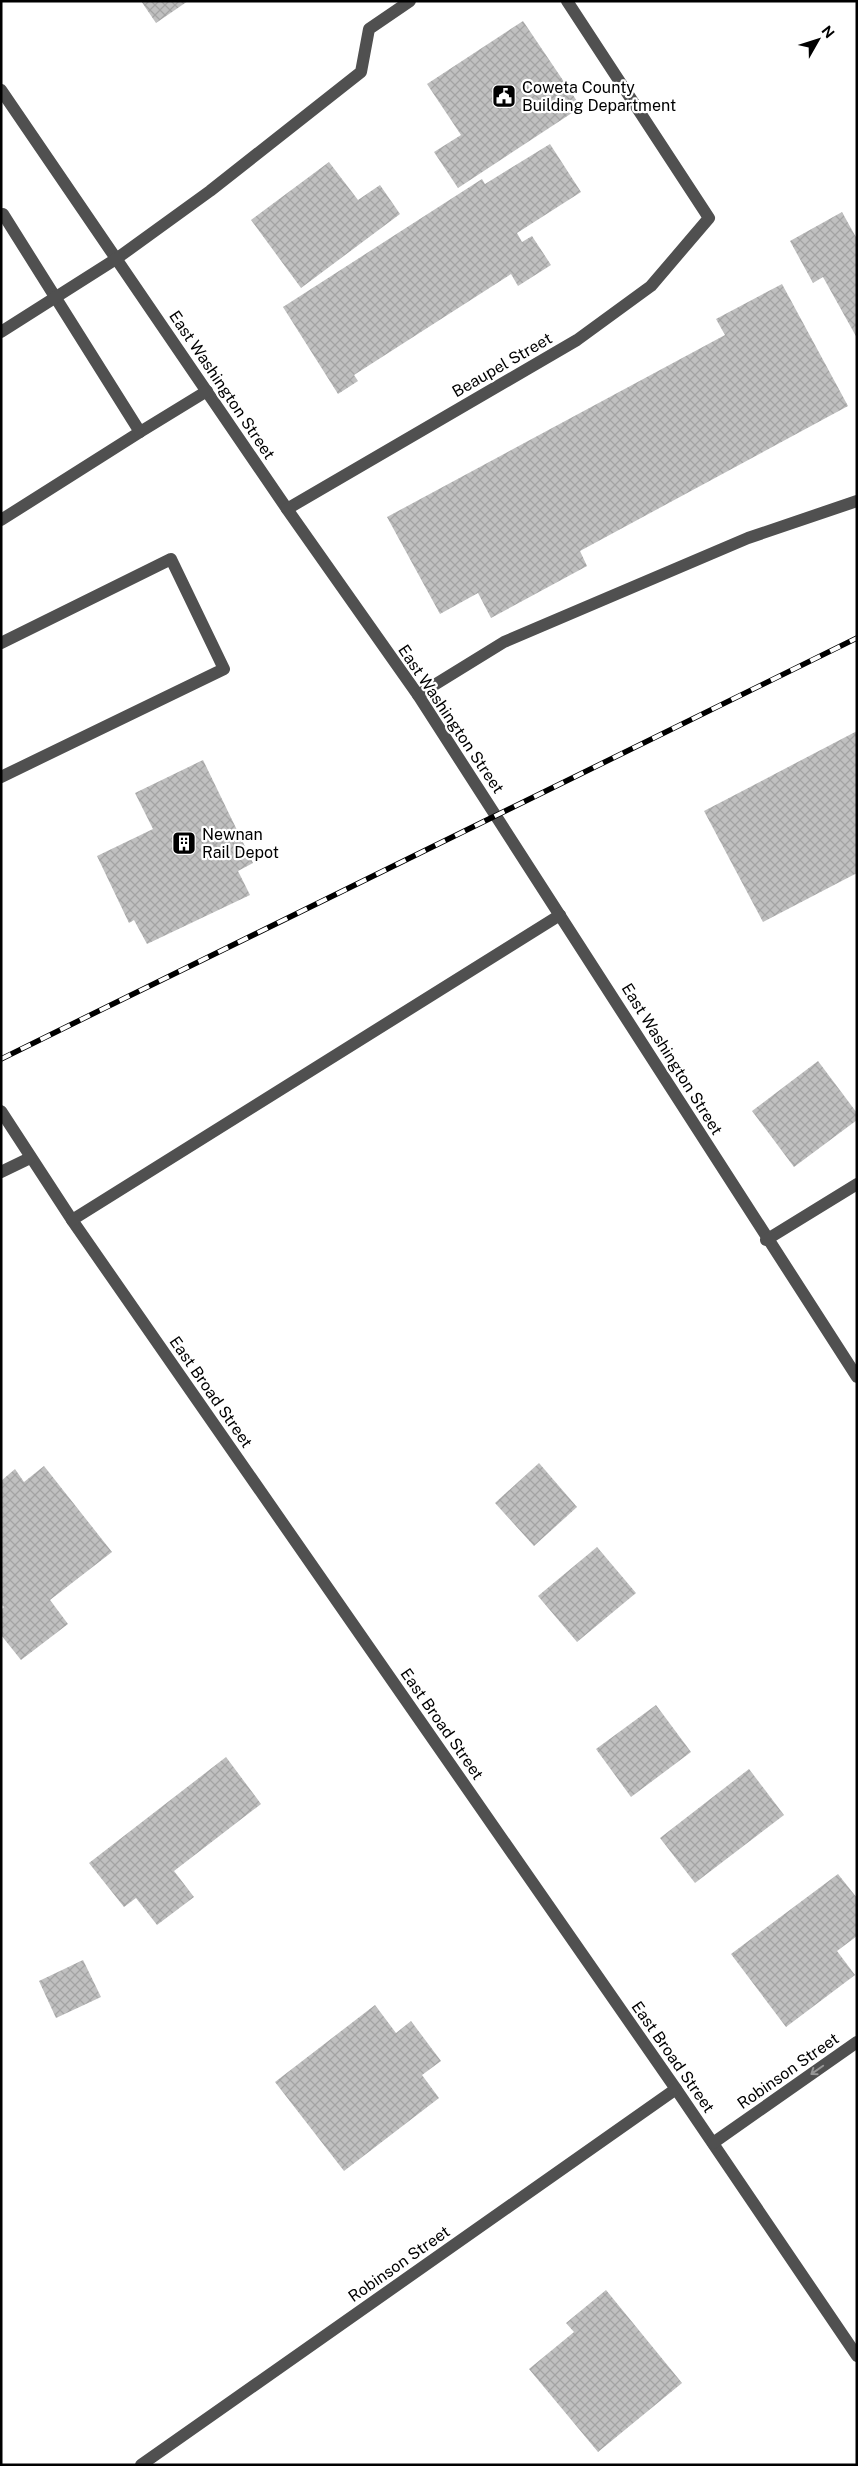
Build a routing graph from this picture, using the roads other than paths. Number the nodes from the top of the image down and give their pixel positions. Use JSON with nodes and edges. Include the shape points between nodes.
{"nodes":[{"id":1,"x":410,"y":1,"type":"edge"},
{"id":2,"x":567,"y":1,"type":"edge"},
{"id":3,"x":1,"y":90,"type":"edge"},
{"id":4,"x":1,"y":215,"type":"edge"},
{"id":5,"x":116,"y":259,"type":"junction"},
{"id":6,"x":57,"y":296,"type":"junction"},
{"id":7,"x":1,"y":332,"type":"edge"},
{"id":8,"x":206,"y":391,"type":"junction"},
{"id":9,"x":140,"y":432,"type":"junction"},
{"id":10,"x":857,"y":501,"type":"edge"},
{"id":11,"x":286,"y":509,"type":"junction"},
{"id":12,"x":1,"y":520,"type":"edge"},
{"id":13,"x":1,"y":643,"type":"edge"},
{"id":14,"x":418,"y":695,"type":"junction"},
{"id":15,"x":1,"y":777,"type":"edge"},
{"id":16,"x":560,"y":914,"type":"junction"},
{"id":17,"x":1,"y":1111,"type":"edge"},
{"id":18,"x":30,"y":1158,"type":"junction"},
{"id":19,"x":1,"y":1172,"type":"edge"},
{"id":20,"x":857,"y":1184,"type":"edge"},
{"id":21,"x":72,"y":1220,"type":"junction"},
{"id":22,"x":766,"y":1240,"type":"junction"},
{"id":23,"x":857,"y":1377,"type":"edge"},
{"id":24,"x":857,"y":2042,"type":"edge"},
{"id":25,"x":676,"y":2089,"type":"junction"},
{"id":26,"x":713,"y":2143,"type":"junction"},
{"id":27,"x":857,"y":2356,"type":"edge"},
{"id":28,"x":141,"y":2465,"type":"edge"}],
"edges":[{"from":1,"to":5,"type":"street","via":[[369,29],[361,72],[210,191]]},
{"from":2,"to":11,"type":"street","name":"Beaupel Street","via":[[709,218],[651,286],[576,340]]},
{"from":3,"to":5,"type":"street","name":"East Washington Street"},
{"from":4,"to":6,"type":"street"},
{"from":5,"to":6,"type":"street"},
{"from":5,"to":8,"type":"street","name":"East Washington Street"},
{"from":6,"to":7,"type":"street"},
{"from":6,"to":9,"type":"street"},
{"from":8,"to":9,"type":"street"},
{"from":8,"to":11,"type":"street","name":"East Washington Street"},
{"from":9,"to":12,"type":"street"},
{"from":10,"to":14,"type":"street","via":[[748,538],[504,642]]},
{"from":11,"to":14,"type":"street","name":"East Washington Street"},
{"from":13,"to":15,"type":"street","via":[[171,559],[224,669]]},
{"from":14,"to":16,"type":"street","name":"East Washington Street"},
{"from":16,"to":21,"type":"street"},
{"from":16,"to":22,"type":"street","name":"East Washington Street"},
{"from":17,"to":18,"type":"street","name":"East Broad Street"},
{"from":18,"to":19,"type":"street"},
{"from":18,"to":21,"type":"street","name":"East Broad Street"},
{"from":20,"to":22,"type":"street"},
{"from":21,"to":25,"type":"street","name":"East Broad Street"},
{"from":22,"to":23,"type":"street","name":"East Washington Street"},
{"from":24,"to":26,"type":"street","name":"Robinson Street","one_way":true},
{"from":25,"to":26,"type":"street","name":"East Broad Street"},
{"from":25,"to":28,"type":"street","name":"Robinson Street"},
{"from":26,"to":27,"type":"street","name":"East Broad Street"}]}
